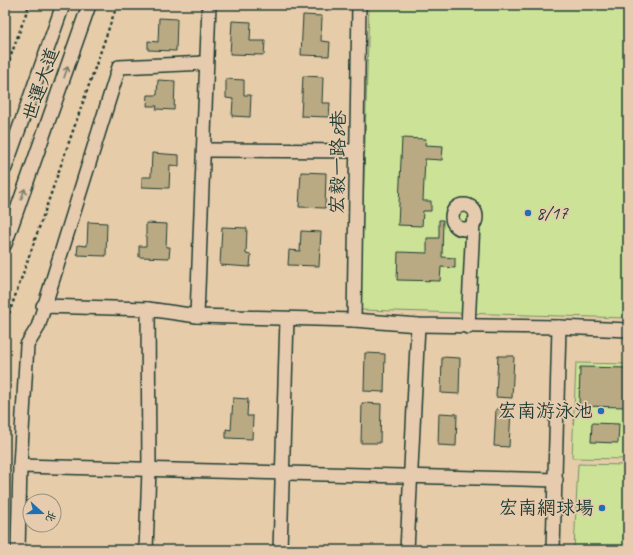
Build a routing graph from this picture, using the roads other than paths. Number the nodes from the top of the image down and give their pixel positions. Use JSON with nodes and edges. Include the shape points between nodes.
{"nodes":[{"id":1,"x":63,"y":5,"type":"edge"},
{"id":2,"x":89,"y":5,"type":"edge"},
{"id":3,"x":209,"y":5,"type":"edge"},
{"id":4,"x":359,"y":5,"type":"edge"},
{"id":5,"x":206,"y":63,"type":"junction"},
{"id":6,"x":204,"y":150,"type":"junction"},
{"id":7,"x":357,"y":151,"type":"junction"},
{"id":8,"x":5,"y":168,"type":"edge"},
{"id":9,"x":473,"y":223,"type":"dead end"},
{"id":10,"x":5,"y":244,"type":"edge"},
{"id":11,"x":43,"y":306,"type":"junction"},
{"id":12,"x":148,"y":309,"type":"junction"},
{"id":13,"x":197,"y":316,"type":"junction"},
{"id":14,"x":287,"y":319,"type":"junction"},
{"id":15,"x":354,"y":320,"type":"junction"},
{"id":16,"x":418,"y":325,"type":"junction"},
{"id":17,"x":560,"y":326,"type":"junction"},
{"id":18,"x":468,"y":327,"type":"junction"},
{"id":19,"x":628,"y":330,"type":"edge"},
{"id":20,"x":20,"y":466,"type":"junction"},
{"id":21,"x":149,"y":470,"type":"junction"},
{"id":22,"x":282,"y":474,"type":"junction"},
{"id":23,"x":410,"y":477,"type":"junction"},
{"id":24,"x":556,"y":480,"type":"junction"},
{"id":25,"x":18,"y":550,"type":"edge"},
{"id":26,"x":146,"y":550,"type":"edge"},
{"id":27,"x":280,"y":550,"type":"edge"},
{"id":28,"x":407,"y":550,"type":"edge"},
{"id":29,"x":553,"y":550,"type":"edge"}],
"edges":[{"from":1,"to":8,"type":"street","name":"世運大道"},
{"from":10,"to":2,"type":"street","name":"世運大道","one_way":true},
{"from":3,"to":5,"type":"street"},
{"from":4,"to":7,"type":"street","name":"宏毅一路8巷"},
{"from":5,"to":6,"type":"street"},
{"from":5,"to":11,"type":"street","via":[[119,67]]},
{"from":6,"to":7,"type":"street"},
{"from":6,"to":13,"type":"street"},
{"from":7,"to":15,"type":"street","name":"宏毅一路8巷"},
{"from":9,"to":18,"type":"street"},
{"from":11,"to":12,"type":"street"},
{"from":11,"to":20,"type":"street","via":[[38,326],[27,345]]},
{"from":12,"to":13,"type":"street"},
{"from":12,"to":21,"type":"street"},
{"from":13,"to":14,"type":"street"},
{"from":14,"to":15,"type":"street"},
{"from":14,"to":22,"type":"street"},
{"from":15,"to":16,"type":"street"},
{"from":16,"to":18,"type":"street"},
{"from":16,"to":23,"type":"street"},
{"from":17,"to":18,"type":"street"},
{"from":17,"to":19,"type":"street"},
{"from":17,"to":24,"type":"street"},
{"from":20,"to":21,"type":"street"},
{"from":20,"to":25,"type":"street"},
{"from":21,"to":22,"type":"street"},
{"from":21,"to":26,"type":"street"},
{"from":22,"to":23,"type":"street"},
{"from":22,"to":27,"type":"street"},
{"from":23,"to":24,"type":"street"},
{"from":23,"to":28,"type":"street"},
{"from":24,"to":29,"type":"street"}]}
